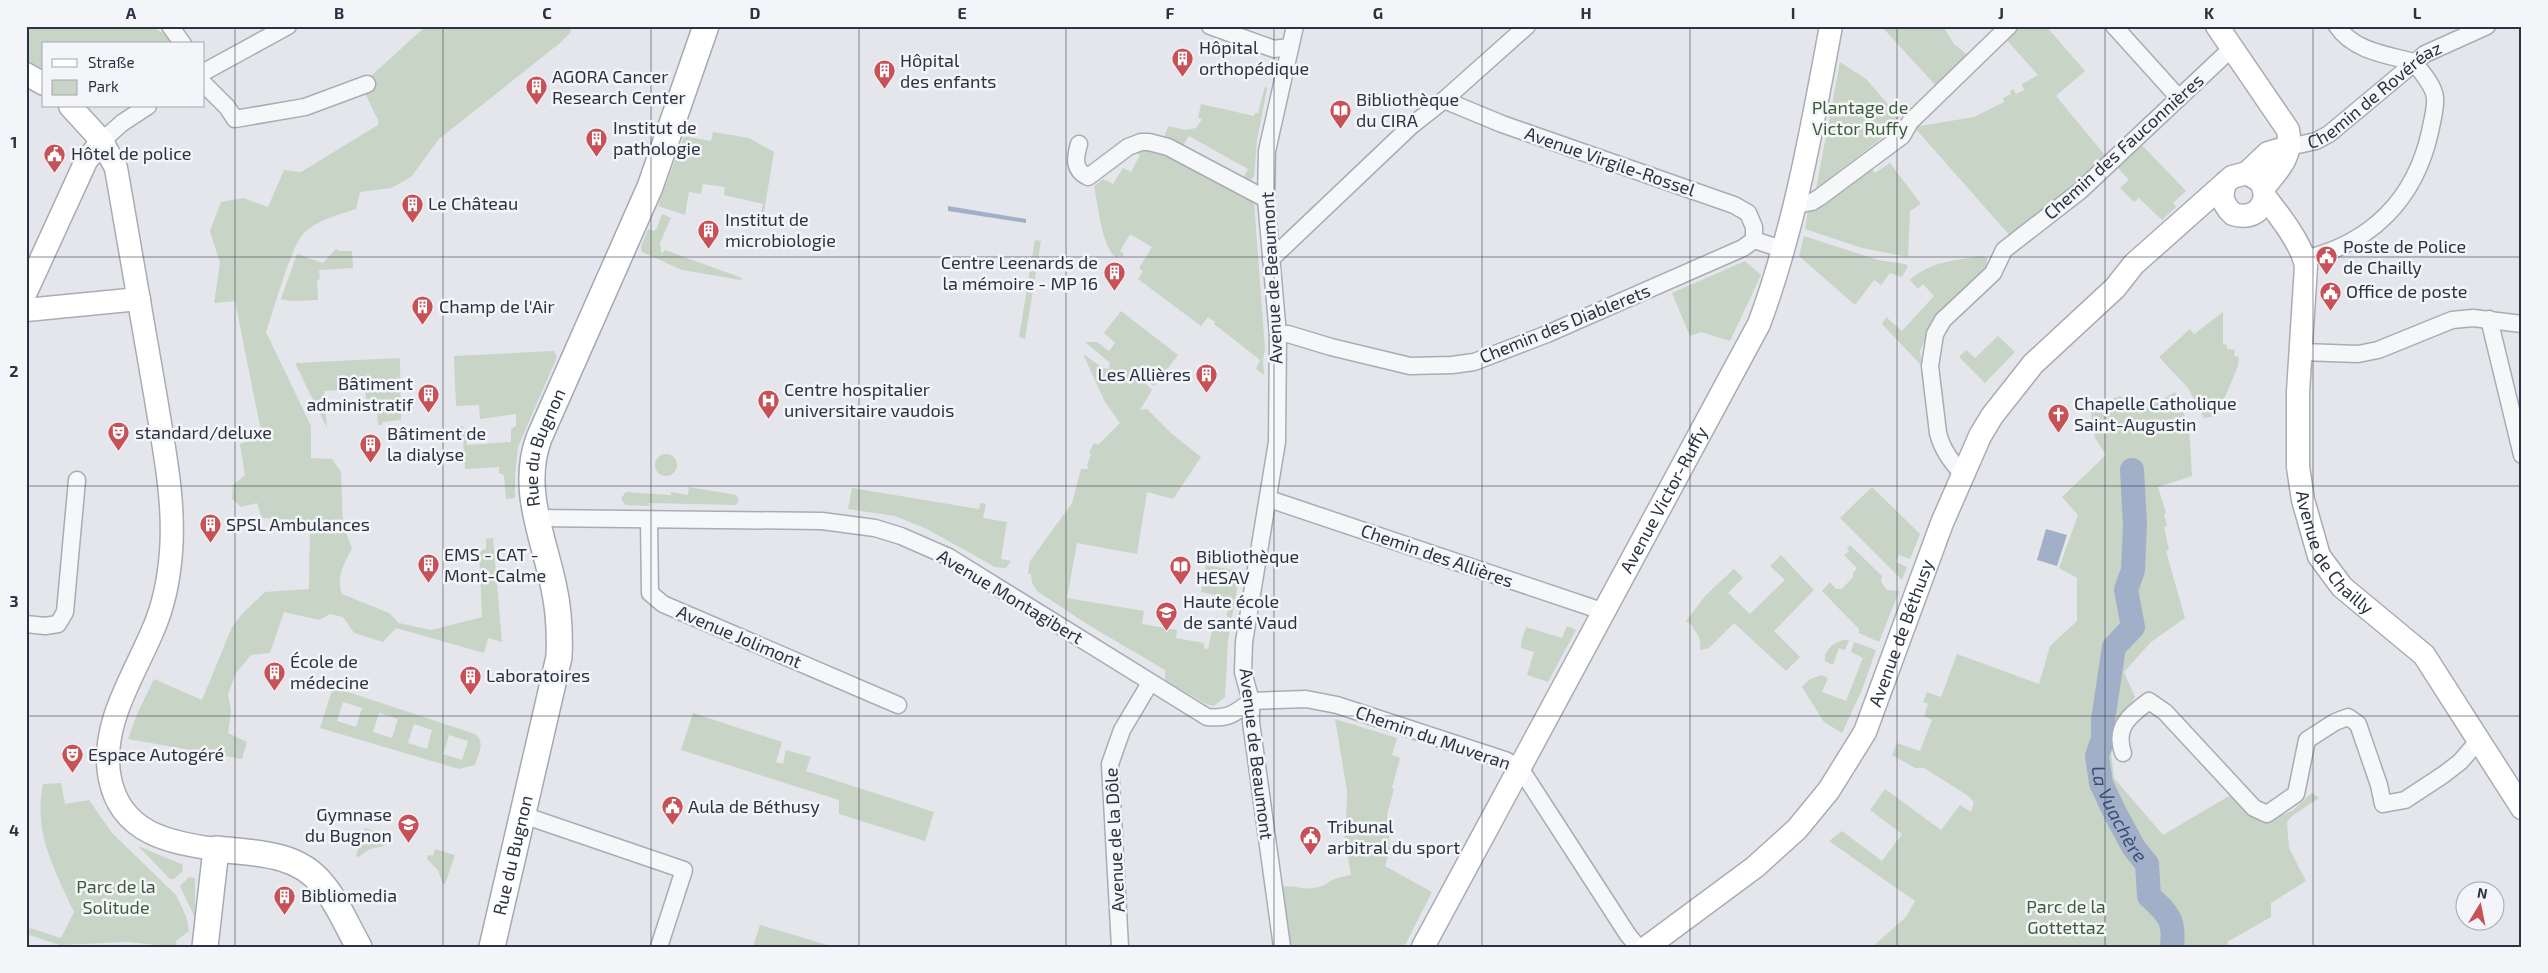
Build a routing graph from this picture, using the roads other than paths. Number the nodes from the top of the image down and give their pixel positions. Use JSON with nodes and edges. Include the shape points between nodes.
{"nodes":[{"id":1,"x":170,"y":26,"type":"edge"},
{"id":2,"x":288,"y":26,"type":"edge"},
{"id":3,"x":706,"y":26,"type":"edge"},
{"id":4,"x":1210,"y":26,"type":"edge"},
{"id":5,"x":1295,"y":26,"type":"edge"},
{"id":6,"x":1527,"y":26,"type":"edge"},
{"id":7,"x":1831,"y":26,"type":"edge"},
{"id":8,"x":2009,"y":26,"type":"edge"},
{"id":9,"x":2114,"y":26,"type":"edge"},
{"id":10,"x":2217,"y":26,"type":"edge"},
{"id":11,"x":2338,"y":26,"type":"edge"},
{"id":12,"x":2487,"y":26,"type":"edge"},
{"id":13,"x":182,"y":42,"type":"edge"},
{"id":14,"x":1289,"y":47,"type":"junction"},
{"id":15,"x":2232,"y":48,"type":"junction"},
{"id":16,"x":2414,"y":62,"type":"junction"},
{"id":17,"x":205,"y":71,"type":"edge"},
{"id":18,"x":26,"y":74,"type":"edge"},
{"id":19,"x":42,"y":83,"type":"edge"},
{"id":20,"x":367,"y":84,"type":"dead end"},
{"id":21,"x":205,"y":85,"type":"edge"},
{"id":22,"x":2179,"y":98,"type":"junction"},
{"id":23,"x":1444,"y":100,"type":"junction"},
{"id":24,"x":72,"y":108,"type":"edge"},
{"id":25,"x":145,"y":108,"type":"edge"},
{"id":26,"x":102,"y":141,"type":"junction"},
{"id":27,"x":1079,"y":144,"type":"dead end"},
{"id":28,"x":2289,"y":147,"type":"junction"},
{"id":29,"x":2247,"y":173,"type":"junction"},
{"id":30,"x":2226,"y":182,"type":"junction"},
{"id":31,"x":2265,"y":192,"type":"junction"},
{"id":32,"x":1266,"y":198,"type":"junction"},
{"id":33,"x":1796,"y":205,"type":"junction"},
{"id":34,"x":2236,"y":212,"type":"junction"},
{"id":35,"x":1754,"y":240,"type":"junction"},
{"id":36,"x":1785,"y":250,"type":"junction"},
{"id":37,"x":2300,"y":251,"type":"junction"},
{"id":38,"x":1271,"y":259,"type":"junction"},
{"id":39,"x":2115,"y":288,"type":"junction"},
{"id":40,"x":26,"y":292,"type":"edge"},
{"id":41,"x":139,"y":299,"type":"junction"},
{"id":42,"x":26,"y":310,"type":"edge"},
{"id":43,"x":2489,"y":319,"type":"junction"},
{"id":44,"x":2522,"y":324,"type":"edge"},
{"id":45,"x":1278,"y":335,"type":"junction"},
{"id":46,"x":2302,"y":352,"type":"junction"},
{"id":47,"x":2522,"y":455,"type":"edge"},
{"id":48,"x":1963,"y":475,"type":"junction"},
{"id":49,"x":77,"y":480,"type":"dead end"},
{"id":50,"x":1269,"y":499,"type":"junction"},
{"id":51,"x":536,"y":518,"type":"junction"},
{"id":52,"x":649,"y":520,"type":"junction"},
{"id":53,"x":1605,"y":612,"type":"junction"},
{"id":54,"x":26,"y":624,"type":"edge"},
{"id":55,"x":1150,"y":683,"type":"junction"},
{"id":56,"x":1251,"y":701,"type":"junction"},
{"id":57,"x":898,"y":705,"type":"dead end"},
{"id":58,"x":2480,"y":739,"type":"junction"},
{"id":59,"x":2123,"y":753,"type":"dead end"},
{"id":60,"x":1520,"y":768,"type":"junction"},
{"id":61,"x":2522,"y":808,"type":"edge"},
{"id":62,"x":524,"y":815,"type":"junction"},
{"id":63,"x":216,"y":850,"type":"junction"},
{"id":64,"x":205,"y":947,"type":"edge"},
{"id":65,"x":359,"y":947,"type":"edge"},
{"id":66,"x":492,"y":947,"type":"edge"},
{"id":67,"x":659,"y":947,"type":"edge"},
{"id":68,"x":1120,"y":947,"type":"edge"},
{"id":69,"x":1282,"y":947,"type":"edge"},
{"id":70,"x":1423,"y":947,"type":"edge"},
{"id":71,"x":1638,"y":947,"type":"edge"},
{"id":72,"x":1647,"y":947,"type":"edge"}],
"edges":[{"from":1,"to":13,"type":"street"},
{"from":2,"to":17,"type":"street"},
{"from":3,"to":51,"type":"main road","name":"Rue du Bugnon","via":[[650,187],[534,451],[530,485]]},
{"from":4,"to":14,"type":"street","via":[[1274,49]]},
{"from":5,"to":14,"type":"street","name":"Avenue de Beaumont"},
{"from":6,"to":23,"type":"street"},
{"from":7,"to":33,"type":"street","name":"Avenue Victor-Ruffy"},
{"from":8,"to":33,"type":"street","via":[[1910,122],[1902,136],[1820,197]]},
{"from":9,"to":22,"type":"street"},
{"from":10,"to":15,"type":"street"},
{"from":11,"to":16,"type":"street","via":[[2351,40],[2366,48]]},
{"from":12,"to":16,"type":"street","name":"Chemin de Rovéréaz","via":[[2438,47]]},
{"from":14,"to":32,"type":"street","name":"Avenue de Beaumont","via":[[1267,151]]},
{"from":15,"to":22,"type":"street","name":"Chemin des Fauconnières"},
{"from":15,"to":28,"type":"street","via":[[2286,125]]},
{"from":16,"to":28,"type":"street","name":"Chemin de Rovéréaz","via":[[2329,134],[2316,141]]},
{"from":16,"to":37,"type":"street","via":[[2435,98],[2426,151],[2408,191],[2399,204],[2352,241],[2320,255]]},
{"from":18,"to":19,"type":"street"},
{"from":20,"to":21,"type":"street","via":[[305,107],[235,119]]},
{"from":22,"to":48,"type":"street","name":"Chemin des Fauconnières","via":[[2080,191],[2004,250],[1993,273],[1948,315],[1938,329],[1930,366],[1938,434],[1949,458]]},
{"from":23,"to":35,"type":"street","name":"Avenue Virgile-Rossel","via":[[1510,127],[1734,205],[1748,213],[1754,227]]},
{"from":23,"to":38,"type":"street","via":[[1411,126]]},
{"from":24,"to":26,"type":"street"},
{"from":25,"to":26,"type":"street"},
{"from":26,"to":40,"type":"street","via":[[86,161]]},
{"from":26,"to":41,"type":"street","via":[[116,168]]},
{"from":27,"to":32,"type":"street","via":[[1076,167],[1088,177],[1128,147],[1149,142],[1168,147]]},
{"from":28,"to":29,"type":"street","name":"Chemin de Rovéréaz","via":[[2268,153]]},
{"from":28,"to":31,"type":"street","name":"Chemin de Rovéréaz","via":[[2283,166]]},
{"from":29,"to":30,"type":"street","name":"Avenue de Béthusy"},
{"from":29,"to":31,"type":"street","via":[[2260,181]]},
{"from":30,"to":34,"type":"street","via":[[2222,191]]},
{"from":30,"to":39,"type":"street","name":"Avenue de Béthusy","via":[[2134,264]]},
{"from":31,"to":34,"type":"street","name":"Avenue de Béthusy","via":[[2261,209]]},
{"from":31,"to":37,"type":"street"},
{"from":32,"to":38,"type":"street","name":"Avenue de Beaumont"},
{"from":33,"to":36,"type":"street","name":"Avenue Victor-Ruffy"},
{"from":34,"to":37,"type":"street","via":[[2267,225]]},
{"from":34,"to":39,"type":"street","name":"Avenue de Béthusy","via":[[2206,215],[2139,276]]},
{"from":35,"to":36,"type":"street"},
{"from":35,"to":45,"type":"street","name":"Chemin des Diablerets","via":[[1743,248],[1547,334],[1474,362],[1410,366],[1288,334]]},
{"from":36,"to":53,"type":"street","name":"Avenue Victor-Ruffy","via":[[1759,324]]},
{"from":37,"to":46,"type":"street","name":"Avenue de Chailly"},
{"from":38,"to":45,"type":"street","name":"Avenue de Beaumont"},
{"from":39,"to":48,"type":"street","name":"Avenue de Béthusy","via":[[2031,366],[1992,416]]},
{"from":41,"to":42,"type":"street"},
{"from":41,"to":63,"type":"street","via":[[166,462],[171,553],[166,593],[154,629],[119,704],[113,726],[108,750],[110,779],[119,803],[139,826],[180,844]]},
{"from":43,"to":44,"type":"street"},
{"from":43,"to":46,"type":"street","via":[[2452,320],[2378,350],[2358,354]]},
{"from":43,"to":47,"type":"street"},
{"from":45,"to":50,"type":"street","name":"Avenue de Beaumont","via":[[1277,442]]},
{"from":46,"to":58,"type":"street","name":"Avenue de Chailly","via":[[2298,392],[2298,467],[2302,500],[2319,556],[2342,587],[2424,655]]},
{"from":48,"to":72,"type":"street","name":"Avenue de Béthusy","via":[[1942,522],[1865,732],[1829,790],[1797,829],[1755,867]]},
{"from":49,"to":54,"type":"street","via":[[65,612],[58,624]]},
{"from":50,"to":53,"type":"street","name":"Chemin des Allières"},
{"from":50,"to":56,"type":"street","name":"Avenue de Beaumont","via":[[1244,642],[1243,672]]},
{"from":51,"to":52,"type":"street","name":"Avenue Montagibert"},
{"from":51,"to":62,"type":"main road","name":"Rue du Bugnon","via":[[556,599],[560,627],[559,657]]},
{"from":52,"to":55,"type":"street","name":"Avenue Montagibert","via":[[822,521],[875,528],[901,536],[949,556]]},
{"from":52,"to":57,"type":"street","name":"Avenue Jolimont","via":[[650,593],[663,604]]},
{"from":53,"to":60,"type":"street","name":"Avenue Victor-Ruffy"},
{"from":55,"to":56,"type":"street","name":"Avenue Montagibert","via":[[1207,717],[1224,718]]},
{"from":55,"to":68,"type":"street","name":"Avenue de la Dôle","via":[[1122,730],[1110,764]]},
{"from":56,"to":60,"type":"street","name":"Chemin du Muveran","via":[[1306,699],[1337,705],[1505,760]]},
{"from":56,"to":69,"type":"street","name":"Avenue de Beaumont","via":[[1251,722]]},
{"from":58,"to":59,"type":"street","via":[[2460,762],[2443,775],[2405,800],[2383,804],[2358,724],[2348,717],[2307,740],[2296,794],[2268,814],[2254,808],[2165,712],[2149,701],[2130,716],[2122,729],[2119,742]]},
{"from":58,"to":61,"type":"street","name":"Avenue de Chailly"},
{"from":60,"to":70,"type":"street","name":"Avenue Victor-Ruffy"},
{"from":60,"to":71,"type":"street","name":"Chemin du Muveran"},
{"from":62,"to":66,"type":"main road","name":"Rue du Bugnon"},
{"from":62,"to":67,"type":"street","via":[[684,870]]},
{"from":63,"to":64,"type":"main road"},
{"from":63,"to":65,"type":"main road","via":[[273,856],[292,861],[310,871],[323,884]]}]}
